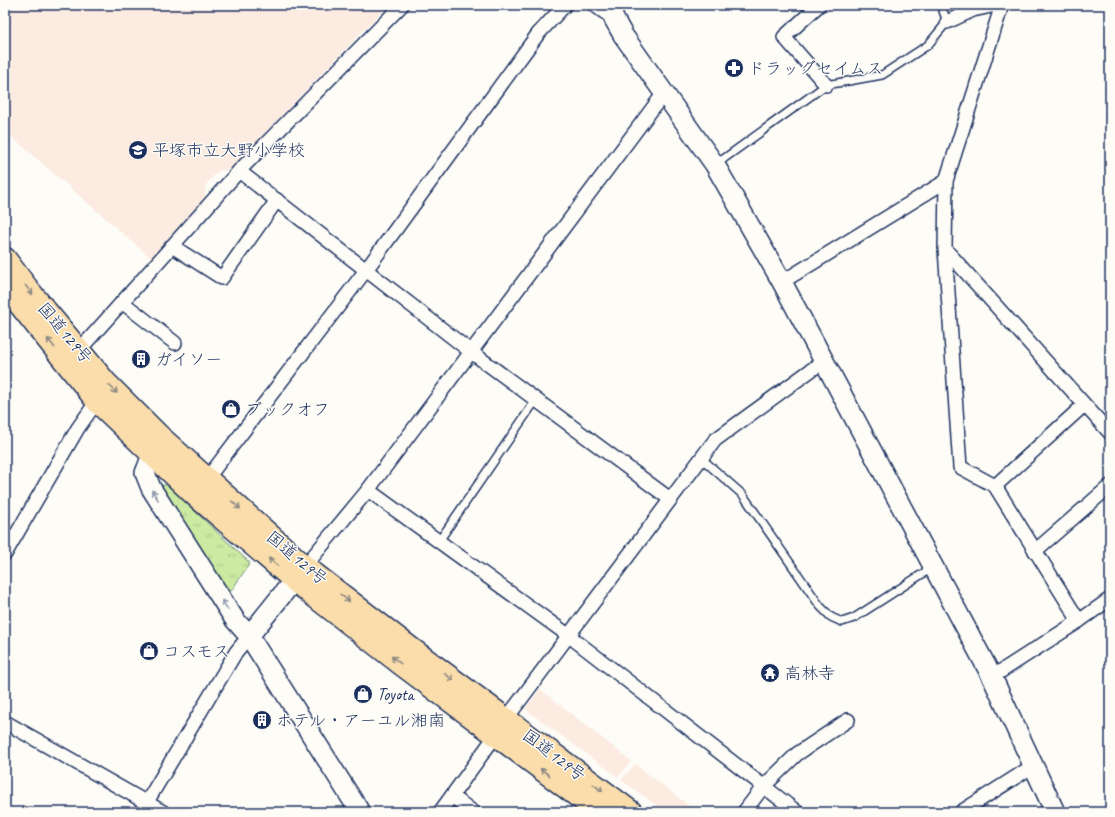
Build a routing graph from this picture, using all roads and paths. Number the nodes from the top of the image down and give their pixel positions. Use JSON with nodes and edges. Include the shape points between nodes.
{"nodes":[{"id":1,"x":402,"y":5,"type":"edge"},
{"id":2,"x":565,"y":5,"type":"edge"},
{"id":3,"x":594,"y":5,"type":"edge"},
{"id":4,"x":819,"y":5,"type":"edge"},
{"id":5,"x":941,"y":5,"type":"edge"},
{"id":6,"x":996,"y":5,"type":"edge"},
{"id":7,"x":1002,"y":5,"type":"edge"},
{"id":8,"x":612,"y":12,"type":"edge"},
{"id":9,"x":947,"y":22,"type":"junction"},
{"id":10,"x":826,"y":86,"type":"junction"},
{"id":11,"x":664,"y":93,"type":"junction"},
{"id":12,"x":715,"y":165,"type":"junction"},
{"id":13,"x":239,"y":171,"type":"junction"},
{"id":14,"x":946,"y":181,"type":"junction"},
{"id":15,"x":277,"y":200,"type":"junction"},
{"id":16,"x":172,"y":246,"type":"junction"},
{"id":17,"x":945,"y":249,"type":"junction"},
{"id":18,"x":5,"y":259,"type":"edge"},
{"id":19,"x":366,"y":270,"type":"junction"},
{"id":20,"x":782,"y":282,"type":"junction"},
{"id":21,"x":5,"y":286,"type":"edge"},
{"id":22,"x":122,"y":302,"type":"junction"},
{"id":23,"x":175,"y":343,"type":"dead end"},
{"id":24,"x":470,"y":351,"type":"junction"},
{"id":25,"x":73,"y":357,"type":"junction"},
{"id":26,"x":825,"y":360,"type":"junction"},
{"id":27,"x":536,"y":400,"type":"junction"},
{"id":28,"x":97,"y":401,"type":"junction"},
{"id":29,"x":1084,"y":405,"type":"junction"},
{"id":30,"x":1110,"y":433,"type":"edge"},
{"id":31,"x":152,"y":455,"type":"junction"},
{"id":32,"x":701,"y":458,"type":"junction"},
{"id":33,"x":200,"y":486,"type":"junction"},
{"id":34,"x":994,"y":486,"type":"junction"},
{"id":35,"x":1110,"y":486,"type":"edge"},
{"id":36,"x":368,"y":490,"type":"junction"},
{"id":37,"x":670,"y":499,"type":"junction"},
{"id":38,"x":439,"y":541,"type":"junction"},
{"id":39,"x":1035,"y":551,"type":"junction"},
{"id":40,"x":5,"y":554,"type":"edge"},
{"id":41,"x":933,"y":567,"type":"junction"},
{"id":42,"x":299,"y":574,"type":"junction"},
{"id":43,"x":1110,"y":599,"type":"edge"},
{"id":44,"x":1079,"y":622,"type":"junction"},
{"id":45,"x":248,"y":636,"type":"junction"},
{"id":46,"x":568,"y":636,"type":"junction"},
{"id":47,"x":992,"y":677,"type":"junction"},
{"id":48,"x":848,"y":720,"type":"dead end"},
{"id":49,"x":5,"y":722,"type":"edge"},
{"id":50,"x":501,"y":727,"type":"junction"},
{"id":51,"x":1033,"y":766,"type":"junction"},
{"id":52,"x":763,"y":786,"type":"junction"},
{"id":53,"x":452,"y":796,"type":"junction"},
{"id":54,"x":144,"y":807,"type":"edge"},
{"id":55,"x":163,"y":812,"type":"edge"},
{"id":56,"x":360,"y":812,"type":"edge"},
{"id":57,"x":440,"y":812,"type":"edge"},
{"id":58,"x":473,"y":812,"type":"edge"},
{"id":59,"x":599,"y":812,"type":"edge"},
{"id":60,"x":631,"y":812,"type":"edge"},
{"id":61,"x":744,"y":812,"type":"edge"},
{"id":62,"x":797,"y":812,"type":"edge"},
{"id":63,"x":961,"y":812,"type":"edge"},
{"id":64,"x":1055,"y":812,"type":"edge"}],
"edges":[{"from":1,"to":13,"type":"street"},
{"from":2,"to":19,"type":"street","via":[[538,34]]},
{"from":3,"to":8,"type":"street"},
{"from":4,"to":10,"type":"street","via":[[784,37]]},
{"from":5,"to":9,"type":"lane"},
{"from":6,"to":9,"type":"street","via":[[973,10]]},
{"from":7,"to":14,"type":"street"},
{"from":8,"to":11,"type":"street","via":[[623,35]]},
{"from":9,"to":10,"type":"lane","via":[[928,46],[882,75]]},
{"from":10,"to":12,"type":"lane"},
{"from":11,"to":12,"type":"street"},
{"from":11,"to":24,"type":"street"},
{"from":12,"to":20,"type":"street"},
{"from":13,"to":15,"type":"street"},
{"from":13,"to":16,"type":"street"},
{"from":14,"to":17,"type":"street"},
{"from":14,"to":20,"type":"street"},
{"from":15,"to":16,"type":"street","via":[[222,278]]},
{"from":15,"to":19,"type":"street"},
{"from":16,"to":22,"type":"street"},
{"from":17,"to":29,"type":"street"},
{"from":17,"to":34,"type":"street","via":[[960,467]]},
{"from":18,"to":25,"type":"highway","name":"国道129号","one_way":true},
{"from":19,"to":24,"type":"street"},
{"from":19,"to":33,"type":"street"},
{"from":20,"to":26,"type":"street"},
{"from":25,"to":21,"type":"highway","name":"国道129号","one_way":true},
{"from":22,"to":23,"type":"street"},
{"from":22,"to":25,"type":"street"},
{"from":24,"to":27,"type":"street"},
{"from":24,"to":36,"type":"street"},
{"from":25,"to":28,"type":"highway","name":"国道129号"},
{"from":25,"to":33,"type":"highway","name":"国道129号","one_way":true,"via":[[106,382],[153,431]]},
{"from":26,"to":32,"type":"street","via":[[714,440]]},
{"from":26,"to":41,"type":"street"},
{"from":27,"to":37,"type":"street"},
{"from":27,"to":38,"type":"lane"},
{"from":28,"to":31,"type":"highway","name":"国道129号"},
{"from":28,"to":40,"type":"street","via":[[78,428]]},
{"from":29,"to":30,"type":"street"},
{"from":29,"to":34,"type":"street"},
{"from":31,"to":33,"type":"highway","name":"国道129号"},
{"from":45,"to":31,"type":"street","one_way":true,"via":[[235,620],[150,488],[145,473]]},
{"from":32,"to":37,"type":"street"},
{"from":32,"to":41,"type":"lane","via":[[743,495],[820,606],[831,617],[842,622],[854,618]]},
{"from":33,"to":42,"type":"highway","name":"国道129号"},
{"from":34,"to":39,"type":"street"},
{"from":35,"to":39,"type":"street"},
{"from":36,"to":38,"type":"street"},
{"from":36,"to":42,"type":"street"},
{"from":37,"to":46,"type":"street"},
{"from":38,"to":46,"type":"street"},
{"from":39,"to":44,"type":"street"},
{"from":41,"to":47,"type":"street"},
{"from":42,"to":45,"type":"street"},
{"from":42,"to":50,"type":"highway","name":"国道129号"},
{"from":43,"to":44,"type":"street"},
{"from":44,"to":47,"type":"street"},
{"from":45,"to":54,"type":"street"},
{"from":45,"to":56,"type":"street"},
{"from":46,"to":50,"type":"street"},
{"from":46,"to":52,"type":"street"},
{"from":47,"to":51,"type":"street"},
{"from":48,"to":52,"type":"street","via":[[797,754]]},
{"from":49,"to":54,"type":"street"},
{"from":50,"to":53,"type":"street"},
{"from":59,"to":50,"type":"highway","name":"国道129号","one_way":true},
{"from":50,"to":60,"type":"highway","name":"国道129号","one_way":true},
{"from":51,"to":63,"type":"street"},
{"from":51,"to":64,"type":"street"},
{"from":52,"to":61,"type":"street"},
{"from":52,"to":62,"type":"street"},
{"from":53,"to":57,"type":"street"},
{"from":53,"to":58,"type":"street"},
{"from":54,"to":55,"type":"street"}]}
